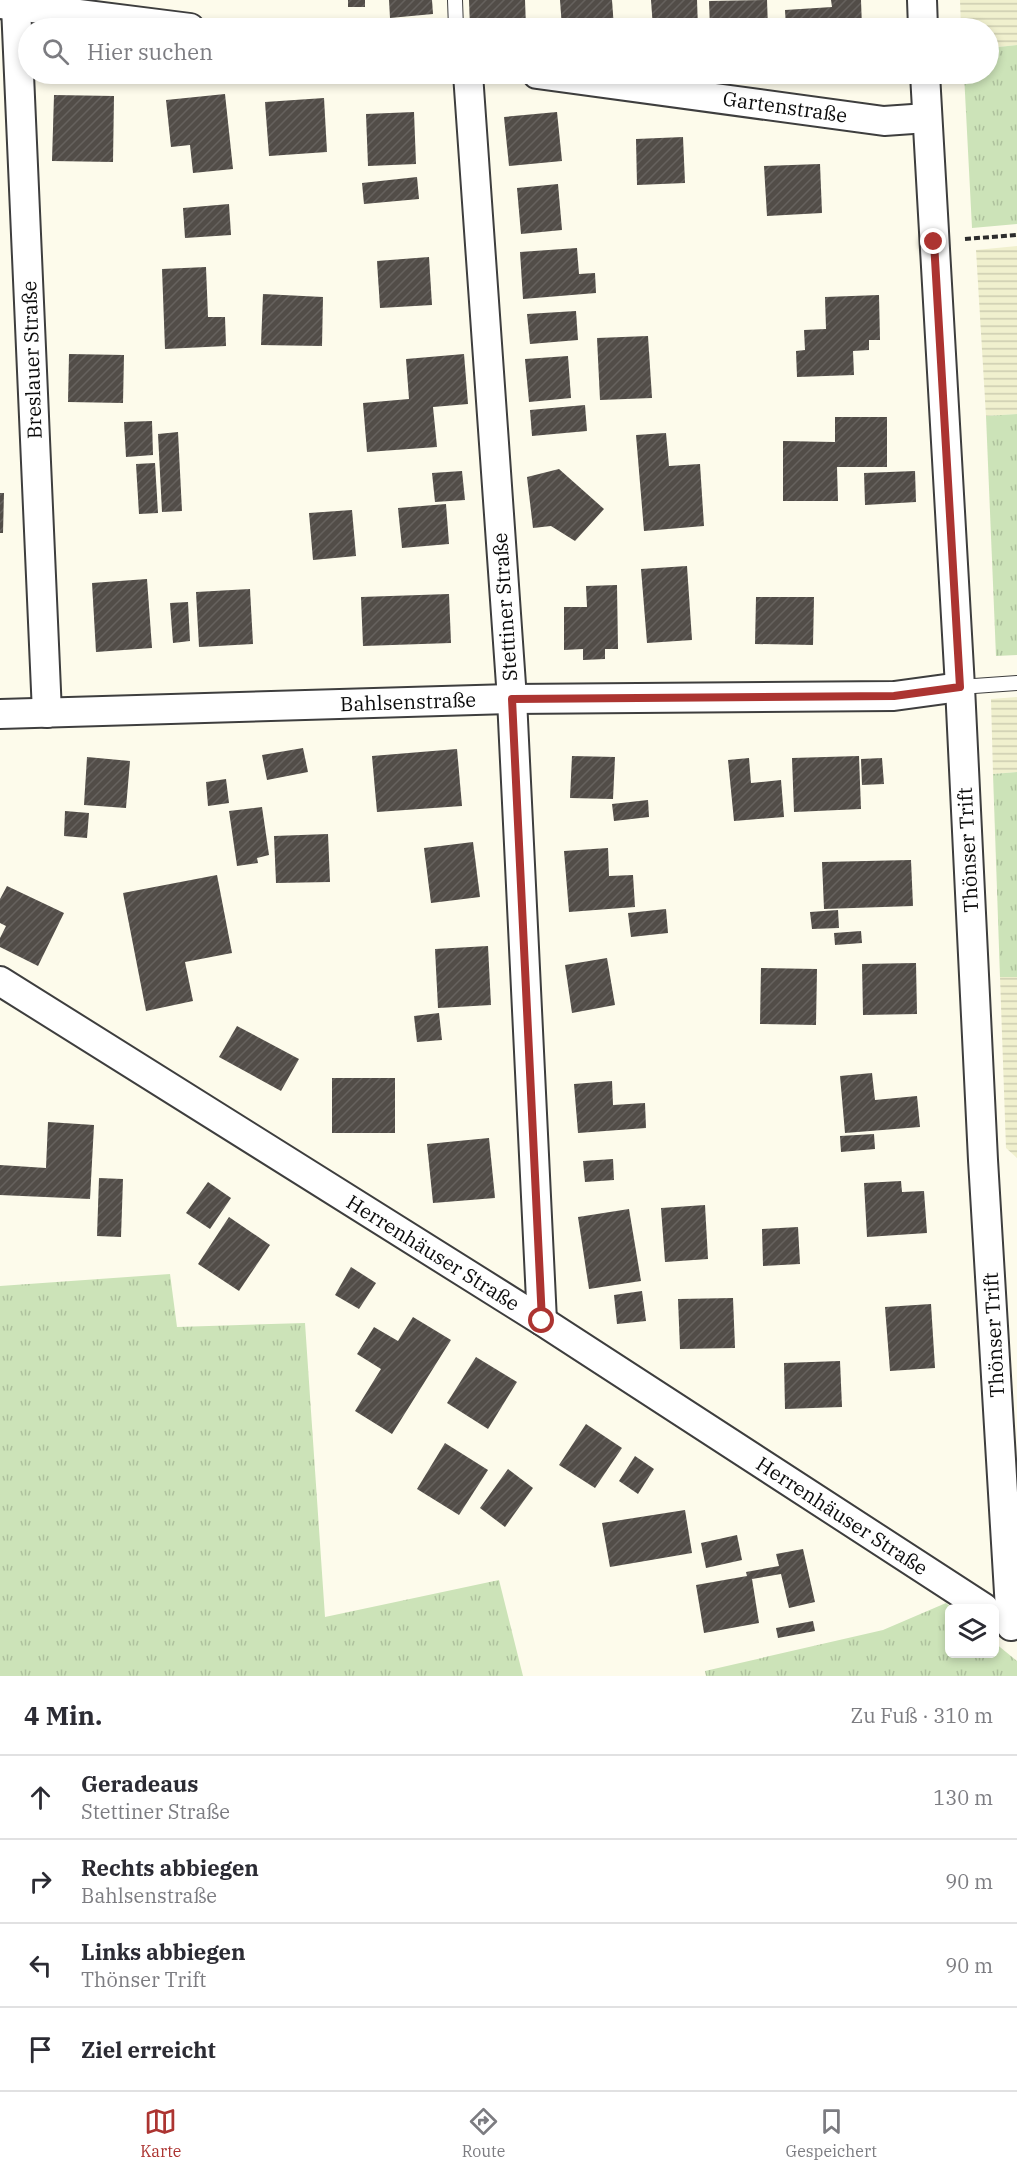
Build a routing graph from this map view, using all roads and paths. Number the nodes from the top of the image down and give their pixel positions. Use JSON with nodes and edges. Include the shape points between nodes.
{"nodes":[{"id":1,"x":455,"y":0,"type":"edge"},
{"id":2,"x":922,"y":0,"type":"edge"},
{"id":3,"x":8,"y":5,"type":"edge"},
{"id":4,"x":111,"y":18,"type":"edge"},
{"id":5,"x":456,"y":18,"type":"edge"},
{"id":6,"x":923,"y":18,"type":"edge"},
{"id":7,"x":469,"y":84,"type":"edge"},
{"id":8,"x":611,"y":84,"type":"edge"},
{"id":9,"x":925,"y":84,"type":"edge"},
{"id":10,"x":927,"y":118,"type":"junction"},
{"id":11,"x":1017,"y":235,"type":"edge"},
{"id":12,"x":934,"y":242,"type":"junction"},
{"id":13,"x":1017,"y":683,"type":"edge"},
{"id":14,"x":960,"y":687,"type":"junction"},
{"id":15,"x":512,"y":699,"type":"junction"},
{"id":16,"x":47,"y":713,"type":"junction"},
{"id":17,"x":0,"y":714,"type":"edge"},
{"id":18,"x":0,"y":981,"type":"edge"},
{"id":19,"x":542,"y":1321,"type":"junction"},
{"id":20,"x":978,"y":1604,"type":"edge"},
{"id":21,"x":1007,"y":1624,"type":"edge"}],
"edges":[{"from":1,"to":5,"type":"lane"},
{"from":2,"to":6,"type":"street"},
{"from":3,"to":4,"type":"street"},
{"from":3,"to":16,"type":"street","name":"Breslauer Straße"},
{"from":7,"to":15,"type":"street","name":"Stettiner Straße"},
{"from":8,"to":10,"type":"street","name":"Gartenstraße","via":[[884,121]]},
{"from":9,"to":10,"type":"street","name":"Thönser Trift"},
{"from":10,"to":12,"type":"street","name":"Thönser Trift"},
{"from":11,"to":12,"type":"path"},
{"from":12,"to":14,"type":"street","name":"Thönser Trift"},
{"from":13,"to":14,"type":"lane"},
{"from":14,"to":15,"type":"street","name":"Bahlsenstraße","via":[[894,696]]},
{"from":14,"to":21,"type":"street","name":"Thönser Trift"},
{"from":15,"to":16,"type":"street","name":"Bahlsenstraße"},
{"from":15,"to":19,"type":"street","name":"Stettiner Straße"},
{"from":16,"to":17,"type":"street","name":"Bahlsenstraße"},
{"from":18,"to":19,"type":"street","name":"Herrenhäuser Straße"},
{"from":19,"to":20,"type":"street","name":"Herrenhäuser Straße"}]}
